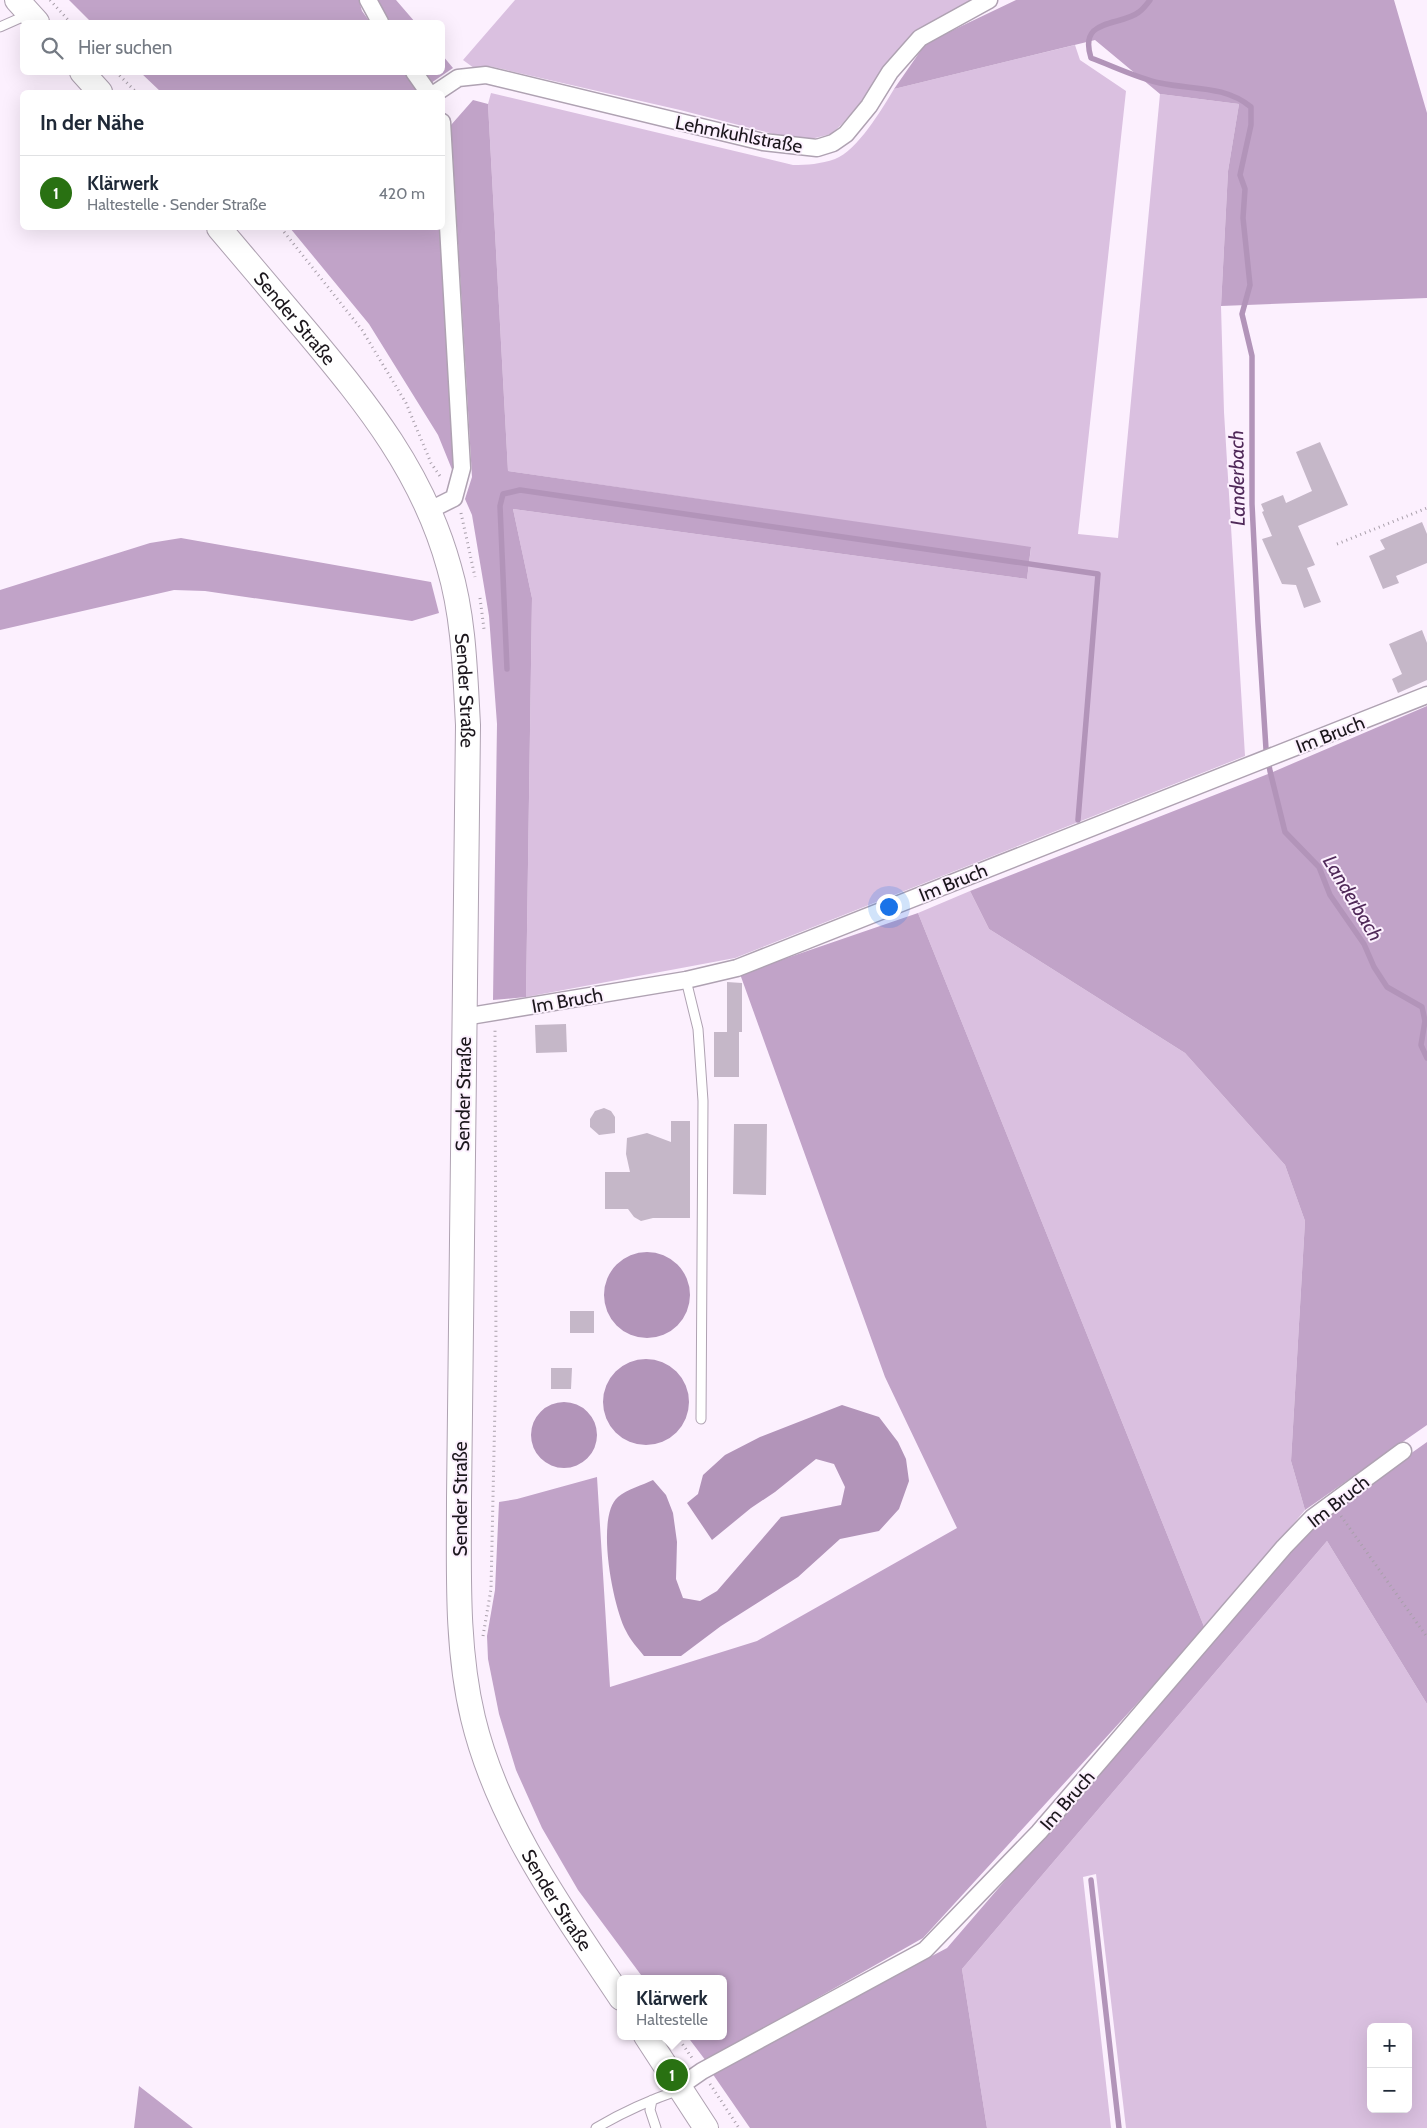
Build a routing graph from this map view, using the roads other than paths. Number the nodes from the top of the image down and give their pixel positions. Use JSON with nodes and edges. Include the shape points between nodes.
{"nodes":[{"id":1,"x":368,"y":0,"type":"edge"},
{"id":2,"x":989,"y":0,"type":"edge"},
{"id":3,"x":28,"y":12,"type":"edge"},
{"id":4,"x":379,"y":20,"type":"edge"},
{"id":5,"x":0,"y":28,"type":"edge"},
{"id":6,"x":85,"y":75,"type":"edge"},
{"id":7,"x":416,"y":75,"type":"edge"},
{"id":8,"x":98,"y":90,"type":"edge"},
{"id":9,"x":427,"y":90,"type":"edge"},
{"id":10,"x":440,"y":90,"type":"edge"},
{"id":11,"x":445,"y":174,"type":"edge"},
{"id":12,"x":221,"y":230,"type":"edge"},
{"id":13,"x":430,"y":510,"type":"junction"},
{"id":14,"x":1427,"y":695,"type":"edge"},
{"id":15,"x":686,"y":980,"type":"junction"},
{"id":16,"x":464,"y":1017,"type":"junction"},
{"id":17,"x":701,"y":1419,"type":"dead end"},
{"id":18,"x":1403,"y":1451,"type":"dead end"},
{"id":19,"x":617,"y":1992,"type":"edge"},
{"id":20,"x":649,"y":2040,"type":"edge"},
{"id":21,"x":680,"y":2088,"type":"junction"},
{"id":22,"x":652,"y":2100,"type":"junction"},
{"id":23,"x":596,"y":2128,"type":"edge"},
{"id":24,"x":656,"y":2128,"type":"edge"},
{"id":25,"x":706,"y":2128,"type":"edge"}],
"edges":[{"from":1,"to":4,"type":"street"},
{"from":2,"to":10,"type":"street","name":"Lehmkuhlstraße","via":[[920,38],[890,72],[869,106],[846,134],[817,148],[763,142],[486,75],[458,78]]},
{"from":3,"to":5,"type":"lane"},
{"from":6,"to":8,"type":"main road"},
{"from":7,"to":9,"type":"street"},
{"from":11,"to":13,"type":"street","via":[[462,468],[454,498]]},
{"from":12,"to":13,"type":"main road","name":"Sender Straße","via":[[363,399],[393,441]]},
{"from":13,"to":16,"type":"main road","name":"Sender Straße","via":[[450,568],[462,621],[468,725]]},
{"from":14,"to":15,"type":"street","name":"Im Bruch","via":[[737,968]]},
{"from":15,"to":16,"type":"street","name":"Im Bruch"},
{"from":15,"to":17,"type":"lane","via":[[698,1029],[703,1100]]},
{"from":16,"to":19,"type":"main road","name":"Sender Straße","via":[[459,1602],[472,1718],[491,1776],[519,1837],[551,1893]]},
{"from":18,"to":21,"type":"street","name":"Im Bruch","via":[[1312,1518],[1284,1546],[1040,1832],[925,1950],[702,2071]]},
{"from":20,"to":21,"type":"main road"},
{"from":21,"to":22,"type":"lane"},
{"from":21,"to":25,"type":"main road"},
{"from":22,"to":23,"type":"lane"},
{"from":22,"to":24,"type":"lane","via":[[650,2110]]}]}
